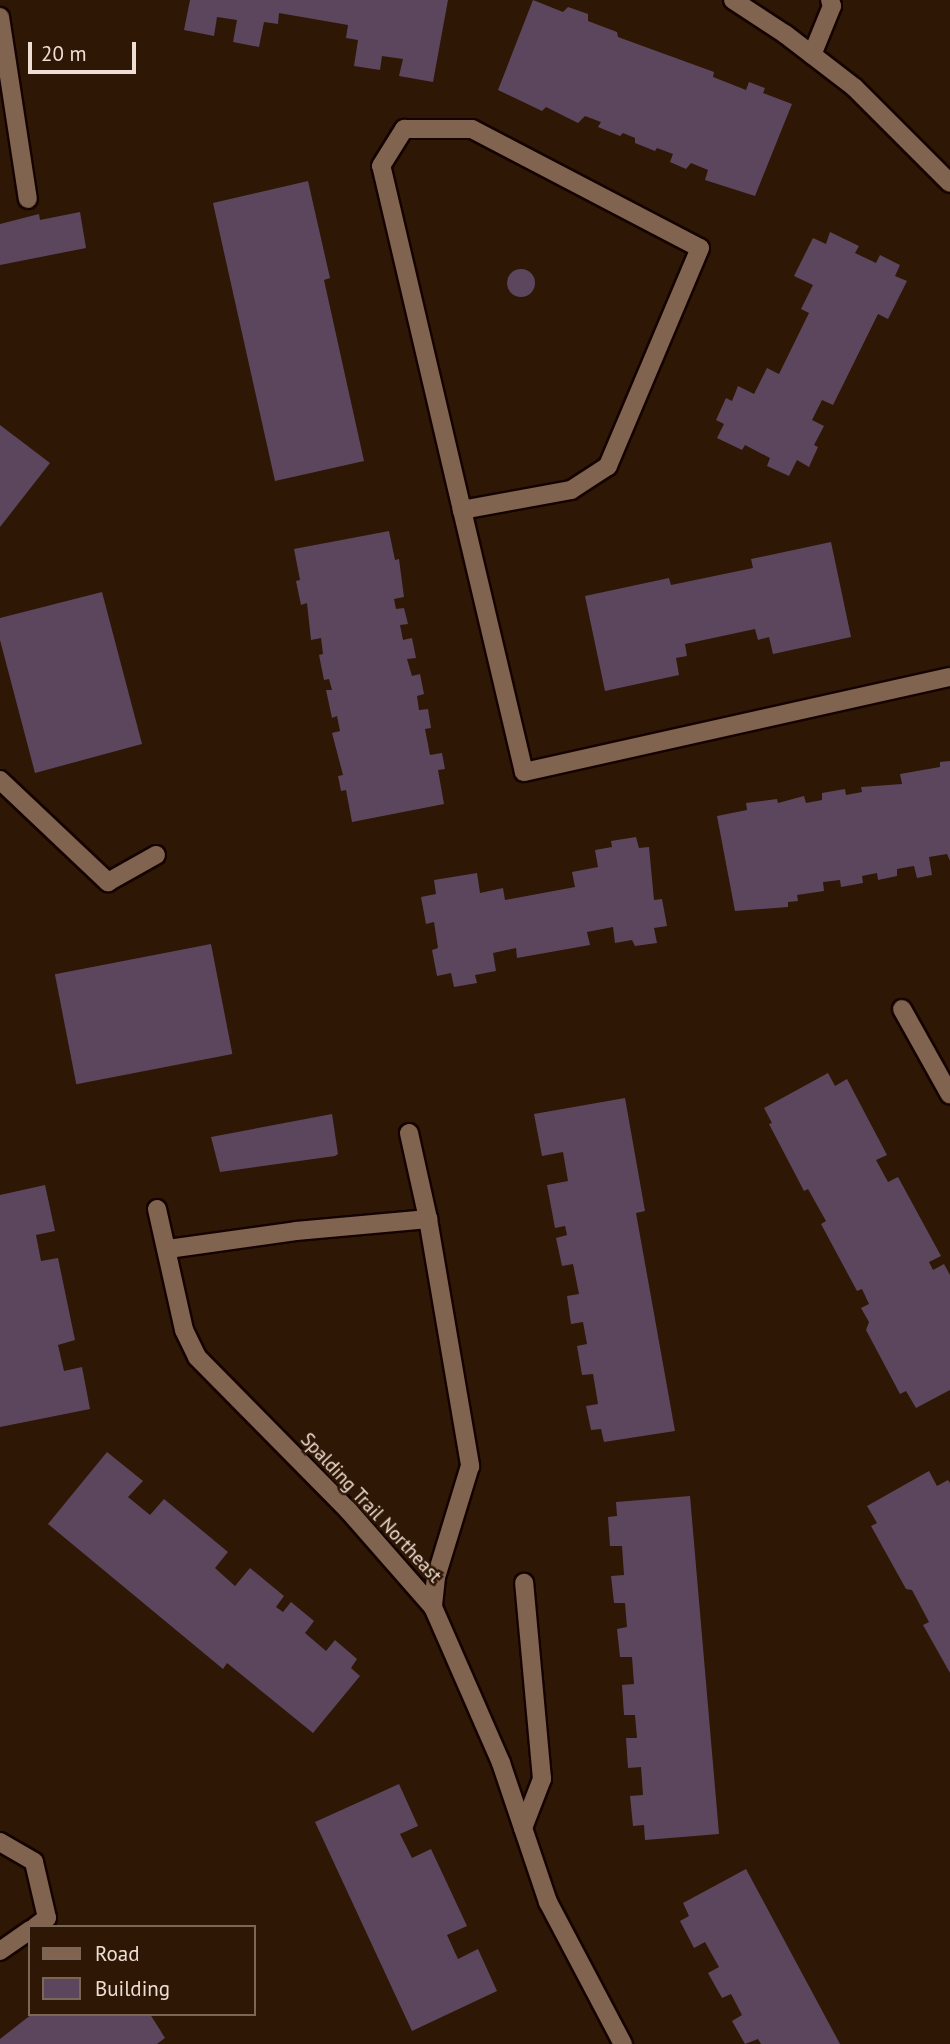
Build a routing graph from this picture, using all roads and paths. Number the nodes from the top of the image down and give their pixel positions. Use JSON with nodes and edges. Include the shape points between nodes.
{"nodes":[{"id":1,"x":733,"y":0,"type":"edge"},
{"id":2,"x":830,"y":0,"type":"edge"},
{"id":3,"x":0,"y":17,"type":"edge"},
{"id":4,"x":812,"y":55,"type":"junction"},
{"id":5,"x":950,"y":183,"type":"edge"},
{"id":6,"x":29,"y":199,"type":"dead end"},
{"id":7,"x":462,"y":510,"type":"junction"},
{"id":8,"x":950,"y":677,"type":"edge"},
{"id":9,"x":0,"y":780,"type":"edge"},
{"id":10,"x":156,"y":855,"type":"dead end"},
{"id":11,"x":902,"y":1009,"type":"dead end"},
{"id":12,"x":950,"y":1094,"type":"edge"},
{"id":13,"x":409,"y":1133,"type":"dead end"},
{"id":14,"x":157,"y":1209,"type":"dead end"},
{"id":15,"x":428,"y":1219,"type":"junction"},
{"id":16,"x":168,"y":1249,"type":"junction"},
{"id":17,"x":524,"y":1583,"type":"dead end"},
{"id":18,"x":433,"y":1606,"type":"junction"},
{"id":19,"x":523,"y":1828,"type":"junction"},
{"id":20,"x":0,"y":1842,"type":"edge"},
{"id":21,"x":38,"y":1925,"type":"edge"},
{"id":22,"x":28,"y":1931,"type":"edge"},
{"id":23,"x":0,"y":1951,"type":"edge"},
{"id":24,"x":623,"y":2044,"type":"edge"}],
"edges":[{"from":1,"to":4,"type":"street"},
{"from":2,"to":4,"type":"street","via":[[832,6]]},
{"from":3,"to":6,"type":"street"},
{"from":4,"to":5,"type":"street","via":[[855,88]]},
{"from":7,"to":7,"type":"street","via":[[381,166],[404,129],[471,129],[700,248],[608,466],[571,490]]},
{"from":7,"to":8,"type":"street","via":[[524,772]]},
{"from":9,"to":10,"type":"street","via":[[108,882]]},
{"from":11,"to":12,"type":"street"},
{"from":13,"to":15,"type":"street"},
{"from":14,"to":16,"type":"street","name":"Spalding Trail Northeast"},
{"from":15,"to":16,"type":"street"},
{"from":15,"to":18,"type":"street","via":[[470,1466],[436,1577]]},
{"from":16,"to":18,"type":"street","name":"Spalding Trail Northeast","via":[[184,1329],[197,1357],[348,1510]]},
{"from":17,"to":19,"type":"street","via":[[542,1779]]},
{"from":18,"to":19,"type":"street","name":"Spalding Trail Northeast","via":[[502,1763]]},
{"from":19,"to":24,"type":"street","name":"Spalding Trail Northeast","via":[[548,1902]]},
{"from":20,"to":21,"type":"street","via":[[34,1862],[47,1918]]},
{"from":22,"to":23,"type":"street"}]}
